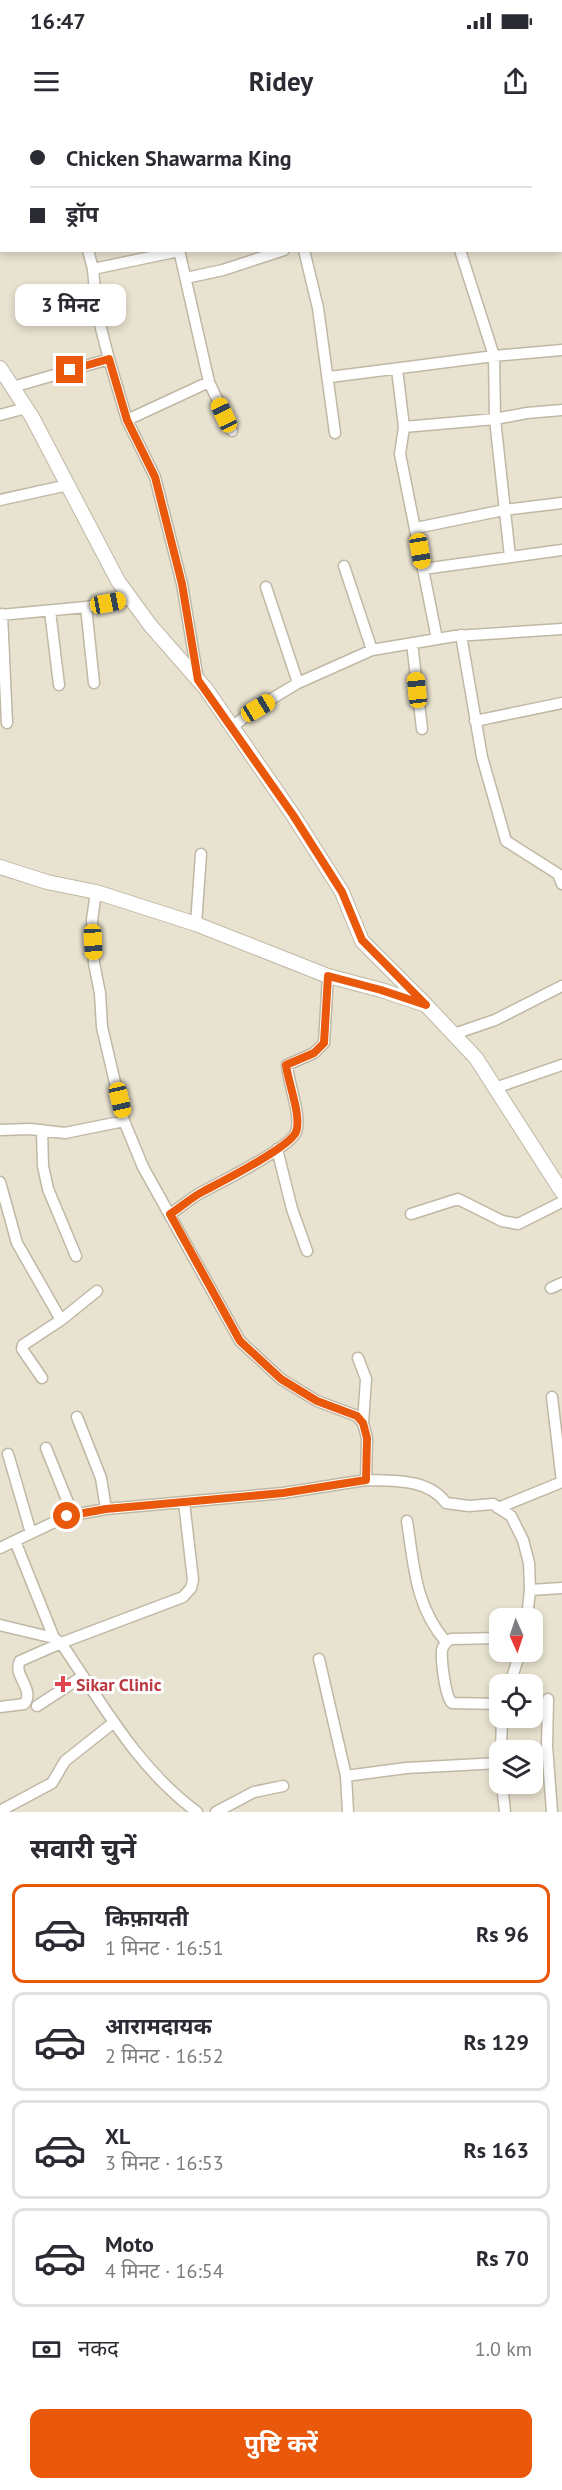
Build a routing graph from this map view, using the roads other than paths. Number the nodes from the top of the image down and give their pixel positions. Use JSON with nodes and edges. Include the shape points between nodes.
{"nodes":[{"id":1,"x":89,"y":252,"type":"edge"},
{"id":2,"x":174,"y":252,"type":"edge"},
{"id":3,"x":179,"y":252,"type":"edge"},
{"id":4,"x":278,"y":252,"type":"edge"},
{"id":5,"x":304,"y":252,"type":"edge"},
{"id":6,"x":461,"y":252,"type":"edge"},
{"id":7,"x":93,"y":269,"type":"junction"},
{"id":8,"x":186,"y":278,"type":"junction"},
{"id":9,"x":562,"y":350,"type":"edge"},
{"id":10,"x":494,"y":356,"type":"junction"},
{"id":11,"x":109,"y":359,"type":"junction"},
{"id":12,"x":0,"y":368,"type":"edge"},
{"id":13,"x":397,"y":369,"type":"junction"},
{"id":14,"x":330,"y":377,"type":"junction"},
{"id":15,"x":209,"y":382,"type":"junction"},
{"id":16,"x":13,"y":387,"type":"junction"},
{"id":17,"x":26,"y":408,"type":"junction"},
{"id":18,"x":562,"y":410,"type":"edge"},
{"id":19,"x":0,"y":415,"type":"edge"},
{"id":20,"x":495,"y":419,"type":"junction"},
{"id":21,"x":127,"y":420,"type":"junction"},
{"id":22,"x":404,"y":427,"type":"junction"},
{"id":23,"x":232,"y":431,"type":"dead end"},
{"id":24,"x":335,"y":433,"type":"dead end"},
{"id":25,"x":68,"y":485,"type":"junction"},
{"id":26,"x":0,"y":500,"type":"edge"},
{"id":27,"x":562,"y":503,"type":"edge"},
{"id":28,"x":504,"y":510,"type":"junction"},
{"id":29,"x":416,"y":528,"type":"junction"},
{"id":30,"x":562,"y":550,"type":"edge"},
{"id":31,"x":510,"y":557,"type":"junction"},
{"id":32,"x":344,"y":566,"type":"dead end"},
{"id":33,"x":423,"y":569,"type":"junction"},
{"id":34,"x":266,"y":587,"type":"dead end"},
{"id":35,"x":131,"y":599,"type":"junction"},
{"id":36,"x":86,"y":608,"type":"junction"},
{"id":37,"x":50,"y":611,"type":"junction"},
{"id":38,"x":1,"y":615,"type":"edge"},
{"id":39,"x":562,"y":629,"type":"edge"},
{"id":40,"x":461,"y":635,"type":"junction"},
{"id":41,"x":437,"y":639,"type":"junction"},
{"id":42,"x":412,"y":643,"type":"junction"},
{"id":43,"x":372,"y":650,"type":"junction"},
{"id":44,"x":198,"y":680,"type":"junction"},
{"id":45,"x":94,"y":682,"type":"dead end"},
{"id":46,"x":298,"y":683,"type":"junction"},
{"id":47,"x":59,"y":685,"type":"dead end"},
{"id":48,"x":562,"y":704,"type":"edge"},
{"id":49,"x":475,"y":721,"type":"junction"},
{"id":50,"x":7,"y":723,"type":"dead end"},
{"id":51,"x":232,"y":727,"type":"junction"},
{"id":52,"x":422,"y":729,"type":"dead end"},
{"id":53,"x":201,"y":854,"type":"dead end"},
{"id":54,"x":0,"y":867,"type":"edge"},
{"id":55,"x":562,"y":884,"type":"edge"},
{"id":56,"x":96,"y":892,"type":"junction"},
{"id":57,"x":196,"y":924,"type":"junction"},
{"id":58,"x":328,"y":976,"type":"junction"},
{"id":59,"x":562,"y":986,"type":"edge"},
{"id":60,"x":426,"y":1005,"type":"junction"},
{"id":61,"x":454,"y":1034,"type":"junction"},
{"id":62,"x":562,"y":1065,"type":"edge"},
{"id":63,"x":495,"y":1088,"type":"junction"},
{"id":64,"x":124,"y":1121,"type":"junction"},
{"id":65,"x":0,"y":1130,"type":"edge"},
{"id":66,"x":42,"y":1130,"type":"junction"},
{"id":67,"x":277,"y":1149,"type":"junction"},
{"id":68,"x":0,"y":1182,"type":"edge"},
{"id":69,"x":562,"y":1192,"type":"edge"},
{"id":70,"x":562,"y":1202,"type":"edge"},
{"id":71,"x":170,"y":1214,"type":"junction"},
{"id":72,"x":411,"y":1214,"type":"dead end"},
{"id":73,"x":307,"y":1251,"type":"dead end"},
{"id":74,"x":76,"y":1256,"type":"dead end"},
{"id":75,"x":562,"y":1284,"type":"edge"},
{"id":76,"x":551,"y":1288,"type":"dead end"},
{"id":77,"x":97,"y":1291,"type":"dead end"},
{"id":78,"x":61,"y":1320,"type":"junction"},
{"id":79,"x":358,"y":1358,"type":"dead end"},
{"id":80,"x":42,"y":1378,"type":"dead end"},
{"id":81,"x":552,"y":1397,"type":"dead end"},
{"id":82,"x":77,"y":1417,"type":"dead end"},
{"id":83,"x":363,"y":1423,"type":"junction"},
{"id":84,"x":46,"y":1448,"type":"dead end"},
{"id":85,"x":8,"y":1454,"type":"dead end"},
{"id":86,"x":366,"y":1480,"type":"junction"},
{"id":87,"x":562,"y":1482,"type":"edge"},
{"id":88,"x":184,"y":1502,"type":"junction"},
{"id":89,"x":498,"y":1508,"type":"junction"},
{"id":90,"x":106,"y":1509,"type":"junction"},
{"id":91,"x":73,"y":1515,"type":"junction"},
{"id":92,"x":407,"y":1521,"type":"dead end"},
{"id":93,"x":31,"y":1533,"type":"junction"},
{"id":94,"x":15,"y":1541,"type":"junction"},
{"id":95,"x":0,"y":1548,"type":"edge"},
{"id":96,"x":562,"y":1588,"type":"edge"},
{"id":97,"x":530,"y":1590,"type":"junction"},
{"id":98,"x":528,"y":1608,"type":"edge"},
{"id":99,"x":0,"y":1625,"type":"edge"},
{"id":100,"x":489,"y":1638,"type":"edge"},
{"id":101,"x":58,"y":1640,"type":"junction"},
{"id":102,"x":446,"y":1642,"type":"junction"},
{"id":103,"x":319,"y":1659,"type":"dead end"},
{"id":104,"x":83,"y":1676,"type":"junction"},
{"id":105,"x":548,"y":1699,"type":"dead end"},
{"id":106,"x":489,"y":1704,"type":"edge"},
{"id":107,"x":38,"y":1706,"type":"dead end"},
{"id":108,"x":0,"y":1707,"type":"edge"},
{"id":109,"x":113,"y":1723,"type":"junction"},
{"id":110,"x":489,"y":1764,"type":"edge"},
{"id":111,"x":346,"y":1776,"type":"junction"},
{"id":112,"x":283,"y":1786,"type":"dead end"},
{"id":113,"x":503,"y":1794,"type":"edge"},
{"id":114,"x":0,"y":1811,"type":"edge"},
{"id":115,"x":197,"y":1812,"type":"edge"},
{"id":116,"x":216,"y":1812,"type":"edge"},
{"id":117,"x":348,"y":1812,"type":"edge"},
{"id":118,"x":505,"y":1812,"type":"edge"},
{"id":119,"x":552,"y":1812,"type":"edge"}],
"edges":[{"from":1,"to":7,"type":"street"},
{"from":2,"to":7,"type":"street"},
{"from":3,"to":8,"type":"street"},
{"from":4,"to":8,"type":"street"},
{"from":5,"to":14,"type":"street"},
{"from":6,"to":10,"type":"street"},
{"from":7,"to":11,"type":"street","via":[[97,314]]},
{"from":8,"to":15,"type":"street"},
{"from":9,"to":10,"type":"street"},
{"from":10,"to":13,"type":"street"},
{"from":10,"to":20,"type":"street"},
{"from":11,"to":16,"type":"street"},
{"from":11,"to":21,"type":"street"},
{"from":12,"to":16,"type":"street"},
{"from":13,"to":14,"type":"street"},
{"from":13,"to":22,"type":"street"},
{"from":14,"to":24,"type":"street"},
{"from":15,"to":21,"type":"street"},
{"from":15,"to":23,"type":"street"},
{"from":16,"to":17,"type":"street"},
{"from":17,"to":19,"type":"street"},
{"from":17,"to":25,"type":"street"},
{"from":18,"to":20,"type":"street"},
{"from":20,"to":22,"type":"street"},
{"from":20,"to":28,"type":"street"},
{"from":21,"to":44,"type":"street","via":[[155,477],[182,584]]},
{"from":22,"to":29,"type":"street","via":[[400,454]]},
{"from":25,"to":26,"type":"street"},
{"from":25,"to":35,"type":"street"},
{"from":27,"to":28,"type":"street"},
{"from":28,"to":29,"type":"street"},
{"from":28,"to":31,"type":"street"},
{"from":29,"to":33,"type":"street"},
{"from":30,"to":31,"type":"street"},
{"from":31,"to":33,"type":"street"},
{"from":32,"to":43,"type":"street"},
{"from":33,"to":41,"type":"street"},
{"from":34,"to":46,"type":"street"},
{"from":35,"to":36,"type":"street"},
{"from":35,"to":44,"type":"street"},
{"from":36,"to":37,"type":"street"},
{"from":36,"to":45,"type":"street"},
{"from":37,"to":38,"type":"street"},
{"from":37,"to":47,"type":"street"},
{"from":38,"to":50,"type":"street"},
{"from":39,"to":40,"type":"street"},
{"from":40,"to":41,"type":"street"},
{"from":40,"to":49,"type":"street"},
{"from":41,"to":42,"type":"street"},
{"from":42,"to":43,"type":"street"},
{"from":42,"to":52,"type":"street"},
{"from":43,"to":46,"type":"street"},
{"from":44,"to":51,"type":"street"},
{"from":46,"to":51,"type":"street"},
{"from":48,"to":49,"type":"street"},
{"from":49,"to":55,"type":"street","via":[[506,841],[558,874]]},
{"from":51,"to":60,"type":"street","via":[[342,892],[362,940]]},
{"from":53,"to":57,"type":"street"},
{"from":54,"to":56,"type":"street"},
{"from":56,"to":57,"type":"street"},
{"from":56,"to":64,"type":"street","via":[[92,920],[94,963],[102,1027]]},
{"from":57,"to":58,"type":"street"},
{"from":58,"to":60,"type":"street"},
{"from":58,"to":67,"type":"street","via":[[324,1043],[314,1053],[286,1065],[298,1121],[296,1134]]},
{"from":59,"to":61,"type":"street","via":[[495,1020]]},
{"from":60,"to":61,"type":"street"},
{"from":61,"to":63,"type":"street","via":[[476,1058]]},
{"from":62,"to":63,"type":"street"},
{"from":63,"to":69,"type":"street"},
{"from":64,"to":66,"type":"street","via":[[65,1133]]},
{"from":64,"to":71,"type":"street","via":[[143,1167]]},
{"from":65,"to":66,"type":"street"},
{"from":66,"to":74,"type":"street","via":[[48,1189]]},
{"from":67,"to":71,"type":"street"},
{"from":67,"to":73,"type":"street"},
{"from":68,"to":78,"type":"street","via":[[21,1252]]},
{"from":70,"to":72,"type":"street","via":[[518,1224],[502,1221],[458,1199]]},
{"from":71,"to":83,"type":"street","via":[[240,1341],[290,1385],[317,1401],[357,1416]]},
{"from":75,"to":76,"type":"street"},
{"from":77,"to":78,"type":"street"},
{"from":78,"to":80,"type":"street","via":[[22,1347]]},
{"from":79,"to":83,"type":"street","via":[[366,1379]]},
{"from":81,"to":87,"type":"street"},
{"from":82,"to":90,"type":"street","via":[[101,1478]]},
{"from":83,"to":86,"type":"street","via":[[367,1438]]},
{"from":84,"to":91,"type":"street"},
{"from":85,"to":93,"type":"street"},
{"from":86,"to":88,"type":"street"},
{"from":86,"to":89,"type":"street","via":[[414,1482],[439,1494],[446,1503],[494,1504]]},
{"from":87,"to":89,"type":"street"},
{"from":88,"to":90,"type":"street"},
{"from":88,"to":101,"type":"street","via":[[193,1580],[183,1597]]},
{"from":89,"to":97,"type":"street","via":[[511,1516],[523,1540]]},
{"from":90,"to":91,"type":"street"},
{"from":91,"to":93,"type":"street"},
{"from":92,"to":102,"type":"street","via":[[423,1606]]},
{"from":93,"to":94,"type":"street"},
{"from":94,"to":95,"type":"street"},
{"from":94,"to":101,"type":"street"},
{"from":96,"to":97,"type":"street"},
{"from":97,"to":98,"type":"street"},
{"from":99,"to":101,"type":"street"},
{"from":100,"to":102,"type":"street"},
{"from":101,"to":104,"type":"street"},
{"from":101,"to":108,"type":"street","via":[[17,1663],[27,1701]]},
{"from":102,"to":106,"type":"street","via":[[442,1651],[448,1699],[457,1704]]},
{"from":103,"to":111,"type":"street"},
{"from":104,"to":107,"type":"street"},
{"from":104,"to":109,"type":"street"},
{"from":105,"to":119,"type":"street"},
{"from":109,"to":114,"type":"street","via":[[65,1761],[52,1783]]},
{"from":109,"to":115,"type":"street","via":[[144,1763]]},
{"from":110,"to":111,"type":"street"},
{"from":111,"to":117,"type":"street"},
{"from":112,"to":116,"type":"street","via":[[254,1792]]},
{"from":113,"to":118,"type":"street"}]}
